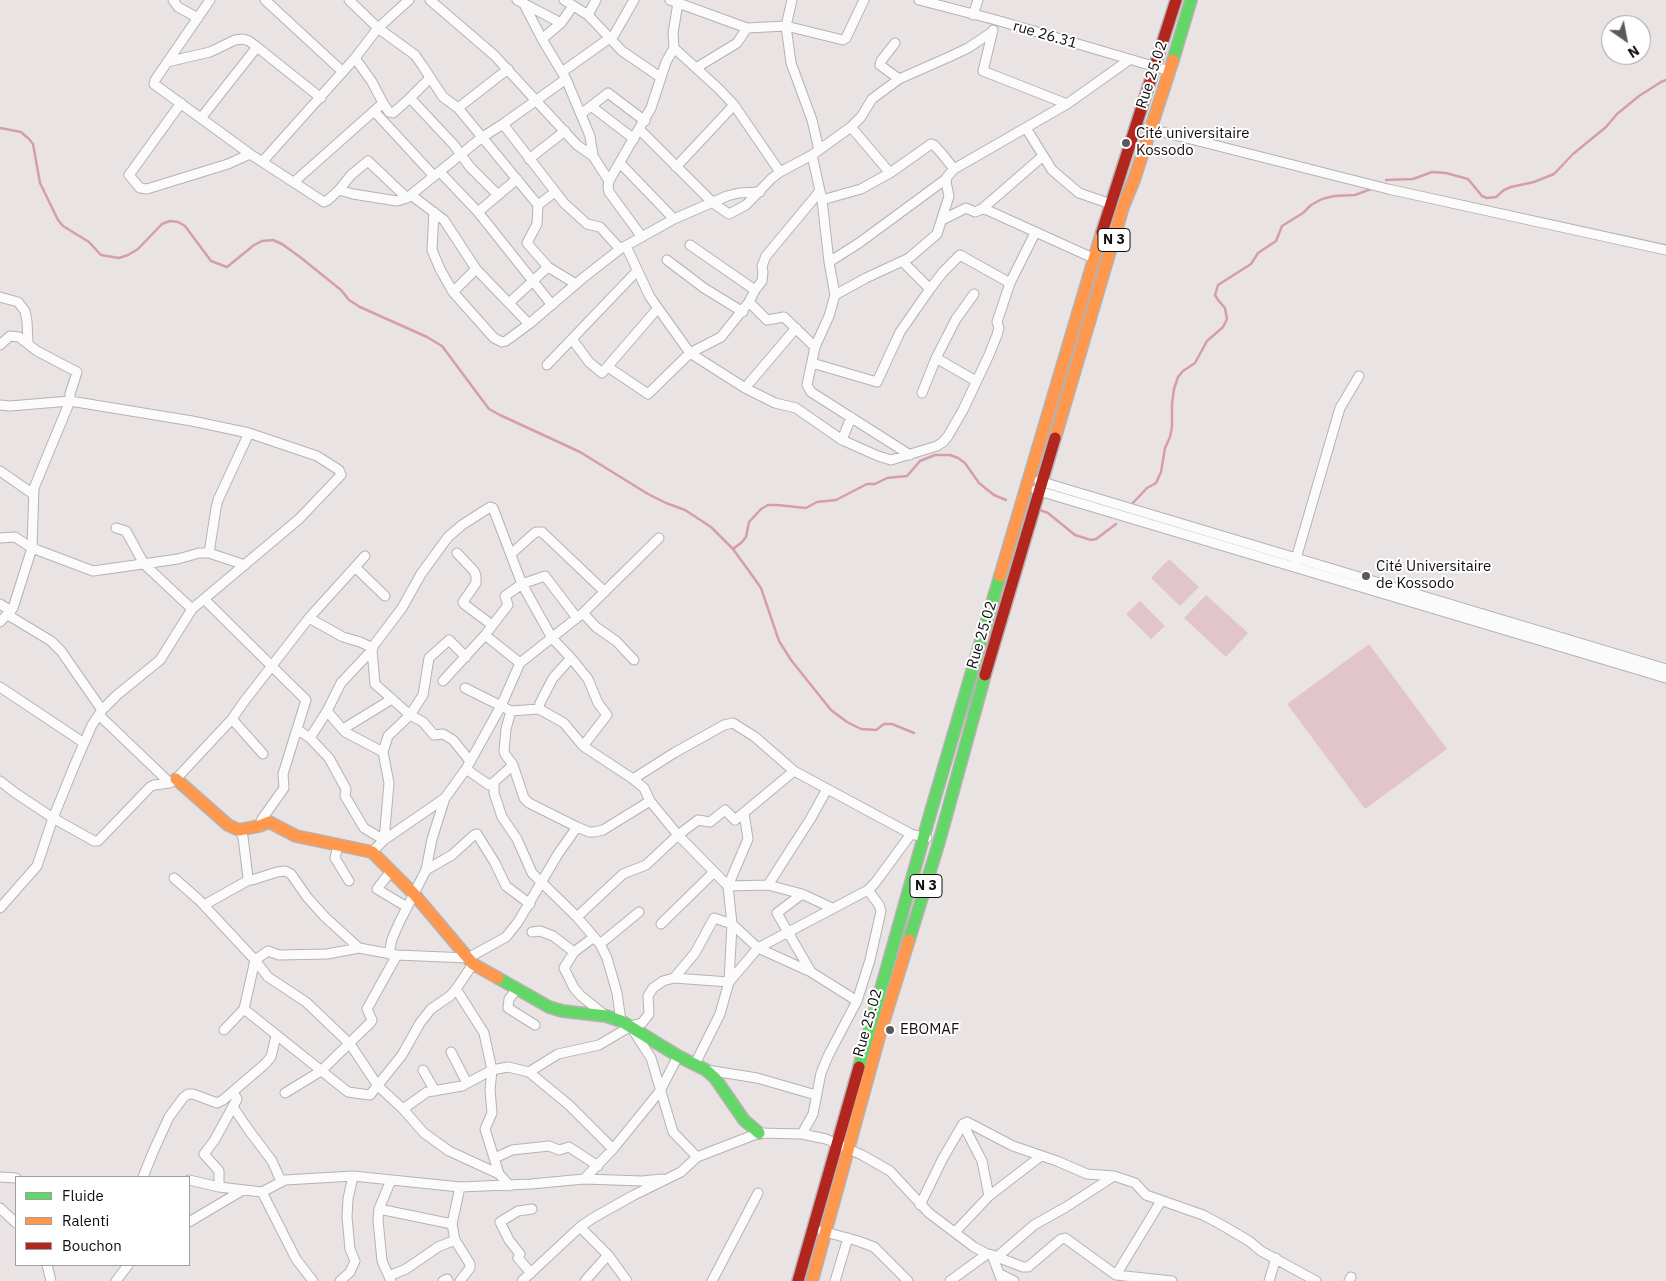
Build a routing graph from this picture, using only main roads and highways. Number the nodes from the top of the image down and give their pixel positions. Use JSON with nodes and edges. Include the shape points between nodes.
{"nodes":[{"id":1,"x":1176,"y":0,"type":"edge"},
{"id":2,"x":1191,"y":0,"type":"edge"},
{"id":3,"x":173,"y":781,"type":"road end"},
{"id":4,"x":759,"y":1133,"type":"road end"},
{"id":5,"x":798,"y":1281,"type":"edge"},
{"id":6,"x":812,"y":1281,"type":"edge"}],
"edges":[{"from":1,"to":5,"type":"main road","name":"Rue 25.02","number":"N 3","via":[[1093,258],[969,677]]},
{"from":2,"to":6,"type":"main road","name":"Rue 25.02","number":"N 3","via":[[1123,207],[1058,426],[964,758],[881,1030]]},
{"from":3,"to":4,"type":"main road","via":[[228,825],[239,830],[269,822],[296,836],[372,852],[414,894],[471,961],[549,1007],[606,1016],[626,1023],[696,1064],[715,1078],[744,1120]]}]}
